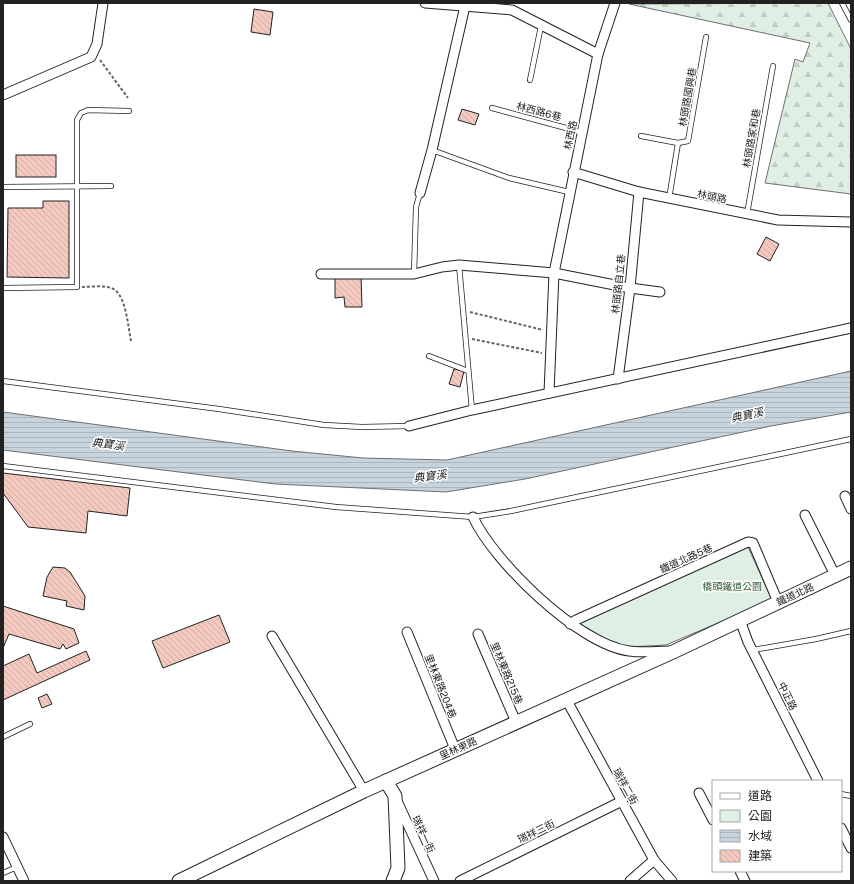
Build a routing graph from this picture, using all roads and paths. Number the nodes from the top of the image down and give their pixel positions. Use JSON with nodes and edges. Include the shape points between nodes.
{"nodes":[{"id":1,"x":103,"y":3,"type":"edge"},
{"id":2,"x":425,"y":3,"type":"edge"},
{"id":3,"x":615,"y":3,"type":"edge"},
{"id":4,"x":842,"y":3,"type":"edge"},
{"id":5,"x":465,"y":6,"type":"junction"},
{"id":6,"x":851,"y":20,"type":"edge"},
{"id":7,"x":541,"y":26,"type":"junction"},
{"id":8,"x":706,"y":37,"type":"dead end"},
{"id":9,"x":93,"y":52,"type":"junction"},
{"id":10,"x":598,"y":54,"type":"junction"},
{"id":11,"x":773,"y":66,"type":"dead end"},
{"id":12,"x":530,"y":80,"type":"dead end"},
{"id":13,"x":3,"y":94,"type":"edge"},
{"id":14,"x":128,"y":98,"type":"dead end"},
{"id":15,"x":492,"y":108,"type":"dead end"},
{"id":16,"x":129,"y":111,"type":"dead end"},
{"id":17,"x":582,"y":132,"type":"junction"},
{"id":18,"x":641,"y":136,"type":"dead end"},
{"id":19,"x":678,"y":143,"type":"junction"},
{"id":20,"x":432,"y":150,"type":"junction"},
{"id":21,"x":573,"y":172,"type":"junction"},
{"id":22,"x":111,"y":186,"type":"dead end"},
{"id":23,"x":3,"y":187,"type":"edge"},
{"id":24,"x":77,"y":187,"type":"junction"},
{"id":25,"x":569,"y":192,"type":"junction"},
{"id":26,"x":639,"y":192,"type":"junction"},
{"id":27,"x":420,"y":193,"type":"joint"},
{"id":28,"x":669,"y":199,"type":"junction"},
{"id":29,"x":747,"y":214,"type":"junction"},
{"id":30,"x":851,"y":222,"type":"edge"},
{"id":31,"x":459,"y":266,"type":"junction"},
{"id":32,"x":554,"y":273,"type":"junction"},
{"id":33,"x":322,"y":274,"type":"dead end"},
{"id":34,"x":414,"y":274,"type":"junction"},
{"id":35,"x":77,"y":287,"type":"junction"},
{"id":36,"x":3,"y":288,"type":"edge"},
{"id":37,"x":630,"y":288,"type":"junction"},
{"id":38,"x":660,"y":292,"type":"dead end"},
{"id":39,"x":463,"y":310,"type":"junction"},
{"id":40,"x":851,"y":328,"type":"edge"},
{"id":41,"x":552,"y":332,"type":"junction"},
{"id":42,"x":465,"y":337,"type":"junction"},
{"id":43,"x":131,"y":341,"type":"dead end"},
{"id":44,"x":551,"y":355,"type":"junction"},
{"id":45,"x":429,"y":356,"type":"dead end"},
{"id":46,"x":468,"y":371,"type":"junction"},
{"id":47,"x":618,"y":379,"type":"junction"},
{"id":48,"x":3,"y":381,"type":"edge"},
{"id":49,"x":549,"y":394,"type":"junction"},
{"id":50,"x":472,"y":410,"type":"junction"},
{"id":51,"x":409,"y":426,"type":"joint"},
{"id":52,"x":851,"y":439,"type":"edge"},
{"id":53,"x":3,"y":466,"type":"edge"},
{"id":54,"x":845,"y":496,"type":"dead end"},
{"id":55,"x":851,"y":509,"type":"edge"},
{"id":56,"x":805,"y":515,"type":"dead end"},
{"id":57,"x":473,"y":516,"type":"junction"},
{"id":58,"x":851,"y":568,"type":"edge"},
{"id":59,"x":835,"y":575,"type":"junction"},
{"id":60,"x":778,"y":602,"type":"junction"},
{"id":61,"x":740,"y":620,"type":"junction"},
{"id":62,"x":570,"y":624,"type":"junction"},
{"id":63,"x":851,"y":631,"type":"edge"},
{"id":64,"x":407,"y":632,"type":"dead end"},
{"id":65,"x":478,"y":634,"type":"dead end"},
{"id":66,"x":272,"y":636,"type":"dead end"},
{"id":67,"x":753,"y":650,"type":"junction"},
{"id":68,"x":675,"y":651,"type":"junction"},
{"id":69,"x":566,"y":699,"type":"junction"},
{"id":70,"x":516,"y":722,"type":"junction"},
{"id":71,"x":30,"y":724,"type":"dead end"},
{"id":72,"x":3,"y":737,"type":"edge"},
{"id":73,"x":455,"y":749,"type":"junction"},
{"id":74,"x":818,"y":780,"type":"edge"},
{"id":75,"x":386,"y":781,"type":"junction"},
{"id":76,"x":364,"y":791,"type":"junction"},
{"id":77,"x":699,"y":793,"type":"dead end"},
{"id":78,"x":395,"y":796,"type":"junction"},
{"id":79,"x":622,"y":801,"type":"junction"},
{"id":80,"x":712,"y":818,"type":"edge"},
{"id":81,"x":848,"y":836,"type":"edge"},
{"id":82,"x":3,"y":837,"type":"edge"},
{"id":83,"x":851,"y":848,"type":"edge"},
{"id":84,"x":654,"y":860,"type":"junction"},
{"id":85,"x":17,"y":867,"type":"junction"},
{"id":86,"x":740,"y":872,"type":"edge"},
{"id":87,"x":3,"y":873,"type":"edge"},
{"id":88,"x":24,"y":881,"type":"edge"},
{"id":89,"x":179,"y":881,"type":"edge"},
{"id":90,"x":393,"y":881,"type":"edge"},
{"id":91,"x":434,"y":881,"type":"edge"},
{"id":92,"x":460,"y":881,"type":"edge"},
{"id":93,"x":630,"y":881,"type":"edge"},
{"id":94,"x":672,"y":881,"type":"edge"},
{"id":95,"x":745,"y":881,"type":"edge"}],
"edges":[{"from":1,"to":9,"type":"street","via":[[97,44]]},
{"from":2,"to":5,"type":"street"},
{"from":3,"to":10,"type":"street","name":"林西路"},
{"from":4,"to":6,"type":"lane"},
{"from":5,"to":7,"type":"street","via":[[512,10]]},
{"from":5,"to":20,"type":"street"},
{"from":7,"to":10,"type":"street"},
{"from":7,"to":12,"type":"lane"},
{"from":8,"to":19,"type":"lane","name":"林頭路國興巷","via":[[688,141]]},
{"from":9,"to":13,"type":"street","via":[[91,57]]},
{"from":9,"to":14,"type":"path"},
{"from":10,"to":17,"type":"street","name":"林西路"},
{"from":11,"to":29,"type":"lane","name":"林頭路家和巷"},
{"from":15,"to":17,"type":"lane","name":"林西路6巷"},
{"from":16,"to":24,"type":"lane","via":[[88,110],[81,113],[77,120]]},
{"from":17,"to":21,"type":"street","name":"林西路"},
{"from":18,"to":19,"type":"lane"},
{"from":19,"to":28,"type":"lane"},
{"from":20,"to":25,"type":"lane","via":[[510,178]]},
{"from":20,"to":27,"type":"street"},
{"from":21,"to":25,"type":"street","name":"林西路"},
{"from":21,"to":26,"type":"street","name":"林頭路"},
{"from":22,"to":24,"type":"lane"},
{"from":23,"to":24,"type":"lane"},
{"from":24,"to":35,"type":"lane"},
{"from":25,"to":32,"type":"street","name":"林西路"},
{"from":26,"to":28,"type":"street","name":"林頭路"},
{"from":26,"to":37,"type":"street","name":"林頭路自立巷"},
{"from":27,"to":34,"type":"lane","via":[[416,207]]},
{"from":28,"to":29,"type":"street","name":"林頭路"},
{"from":29,"to":30,"type":"street","name":"林頭路","via":[[778,220]]},
{"from":31,"to":32,"type":"street"},
{"from":31,"to":34,"type":"street"},
{"from":31,"to":39,"type":"lane"},
{"from":32,"to":37,"type":"street"},
{"from":32,"to":41,"type":"street","name":"林西路"},
{"from":33,"to":34,"type":"street"},
{"from":35,"to":36,"type":"lane"},
{"from":35,"to":43,"type":"path","via":[[107,287],[118,291]]},
{"from":37,"to":38,"type":"street"},
{"from":37,"to":47,"type":"street","name":"林頭路自立巷"},
{"from":39,"to":41,"type":"path"},
{"from":39,"to":42,"type":"lane"},
{"from":40,"to":47,"type":"street"},
{"from":41,"to":44,"type":"street","name":"林西路"},
{"from":42,"to":44,"type":"path"},
{"from":42,"to":46,"type":"lane"},
{"from":44,"to":49,"type":"street","name":"林西路"},
{"from":45,"to":46,"type":"lane"},
{"from":46,"to":50,"type":"lane"},
{"from":47,"to":49,"type":"street"},
{"from":48,"to":51,"type":"lane","via":[[324,425]]},
{"from":49,"to":50,"type":"street"},
{"from":50,"to":51,"type":"street"},
{"from":52,"to":57,"type":"lane","via":[[511,511]]},
{"from":53,"to":57,"type":"lane","via":[[336,507]]},
{"from":54,"to":55,"type":"street"},
{"from":56,"to":59,"type":"street"},
{"from":57,"to":62,"type":"street","via":[[496,550],[527,586]]},
{"from":58,"to":59,"type":"street","name":"鐵道北路"},
{"from":59,"to":60,"type":"street","name":"鐵道北路"},
{"from":60,"to":61,"type":"street","name":"鐵道北路"},
{"from":60,"to":62,"type":"street","name":"鐵道北路5巷","via":[[753,543],[748,542]]},
{"from":61,"to":67,"type":"street","name":"中正路"},
{"from":61,"to":68,"type":"street","name":"里林東路"},
{"from":62,"to":68,"type":"street","via":[[600,641],[628,651]]},
{"from":63,"to":67,"type":"lane"},
{"from":64,"to":73,"type":"street","name":"里林東路204巷"},
{"from":65,"to":70,"type":"street","name":"里林東路215巷"},
{"from":66,"to":76,"type":"street"},
{"from":67,"to":74,"type":"street","name":"中正路"},
{"from":68,"to":69,"type":"street","name":"里林東路"},
{"from":69,"to":70,"type":"street","name":"里林東路"},
{"from":69,"to":79,"type":"street","name":"瑞祥二街"},
{"from":70,"to":73,"type":"street","name":"里林東路"},
{"from":71,"to":72,"type":"lane"},
{"from":73,"to":75,"type":"street","name":"里林東路"},
{"from":75,"to":76,"type":"street","name":"里林東路"},
{"from":75,"to":78,"type":"street"},
{"from":76,"to":89,"type":"street","name":"里林東路"},
{"from":77,"to":80,"type":"street"},
{"from":78,"to":90,"type":"street","via":[[398,868]]},
{"from":78,"to":91,"type":"street","name":"瑞祥一街"},
{"from":79,"to":84,"type":"street","name":"瑞祥二街"},
{"from":79,"to":92,"type":"street","name":"瑞祥三街"},
{"from":81,"to":83,"type":"street"},
{"from":82,"to":85,"type":"street"},
{"from":84,"to":93,"type":"street"},
{"from":84,"to":94,"type":"street","name":"瑞祥二街"},
{"from":85,"to":87,"type":"lane"},
{"from":85,"to":88,"type":"street"},
{"from":86,"to":95,"type":"street"}]}
